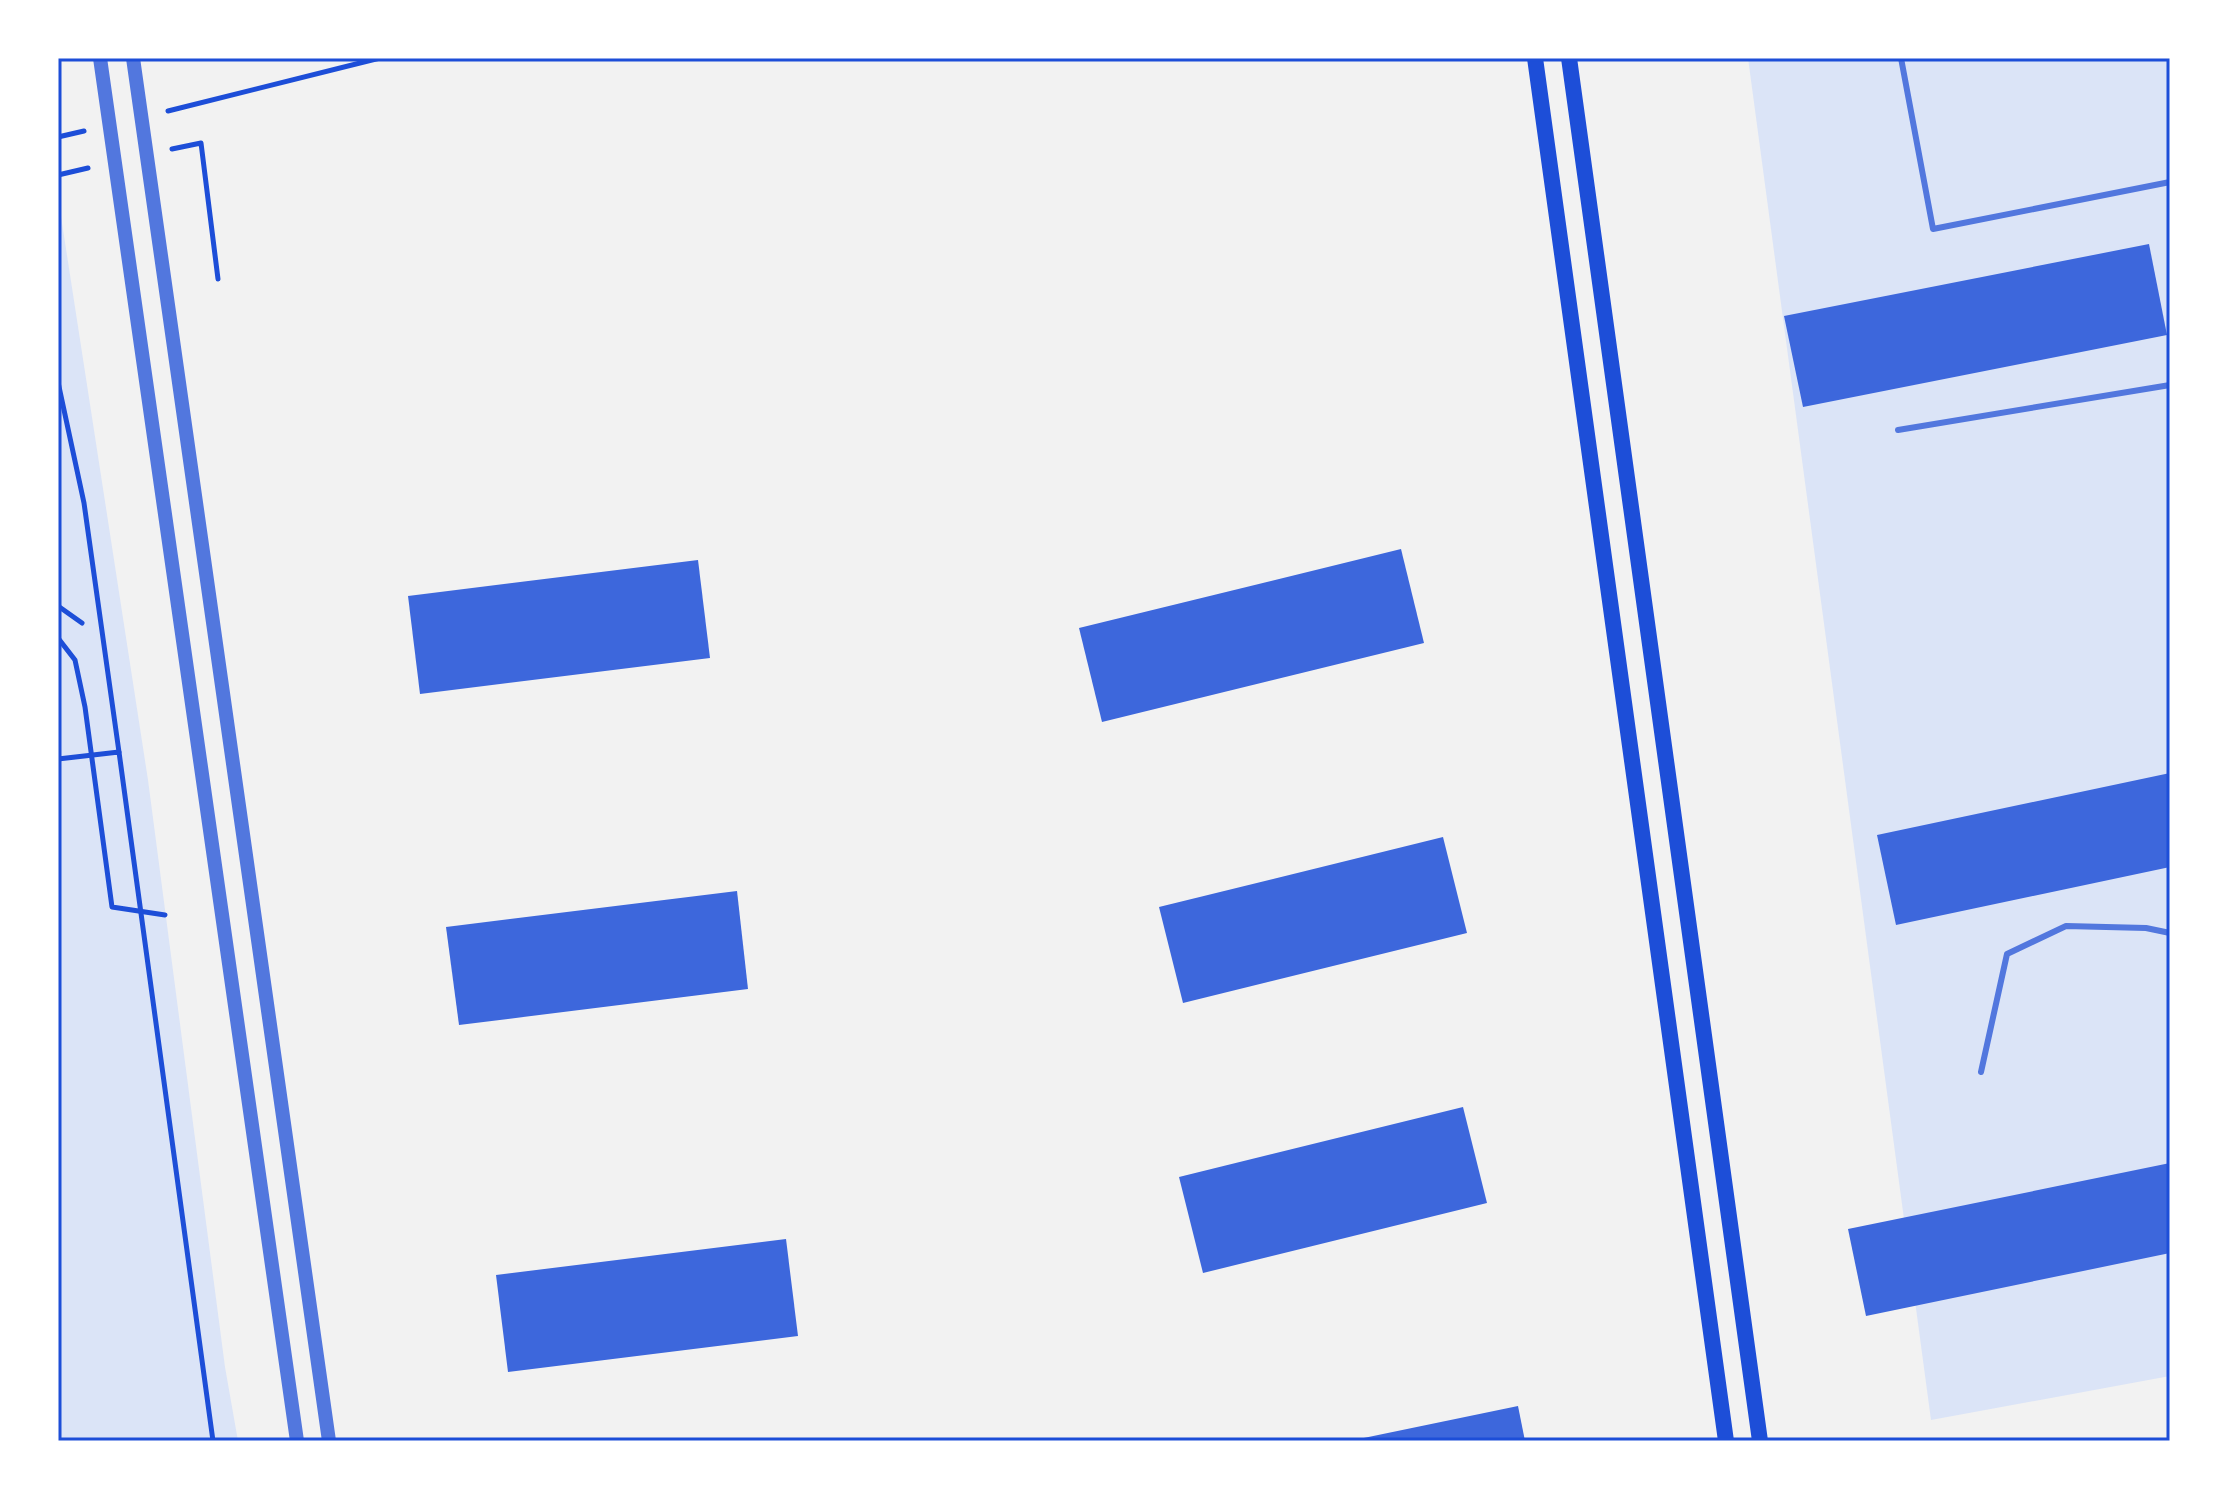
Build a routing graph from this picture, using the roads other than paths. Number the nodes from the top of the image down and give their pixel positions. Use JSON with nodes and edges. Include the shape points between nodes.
{"nodes":[{"id":1,"x":100,"y":58,"type":"edge"},
{"id":2,"x":133,"y":58,"type":"edge"},
{"id":3,"x":1535,"y":58,"type":"edge"},
{"id":4,"x":1569,"y":58,"type":"edge"},
{"id":5,"x":1901,"y":58,"type":"edge"},
{"id":6,"x":2170,"y":182,"type":"edge"},
{"id":7,"x":2170,"y":385,"type":"edge"},
{"id":8,"x":1898,"y":430,"type":"dead end"},
{"id":9,"x":2170,"y":933,"type":"edge"},
{"id":10,"x":1981,"y":1072,"type":"dead end"},
{"id":11,"x":297,"y":1441,"type":"edge"},
{"id":12,"x":329,"y":1441,"type":"edge"},
{"id":13,"x":1726,"y":1441,"type":"edge"},
{"id":14,"x":1760,"y":1441,"type":"edge"}],
"edges":[{"from":1,"to":11,"type":"street"},
{"from":2,"to":12,"type":"street"},
{"from":3,"to":13,"type":"main road"},
{"from":4,"to":14,"type":"main road"},
{"from":5,"to":6,"type":"lane","via":[[1933,229]]},
{"from":7,"to":8,"type":"lane"},
{"from":9,"to":10,"type":"lane","via":[[2066,926],[2007,954]]}]}
